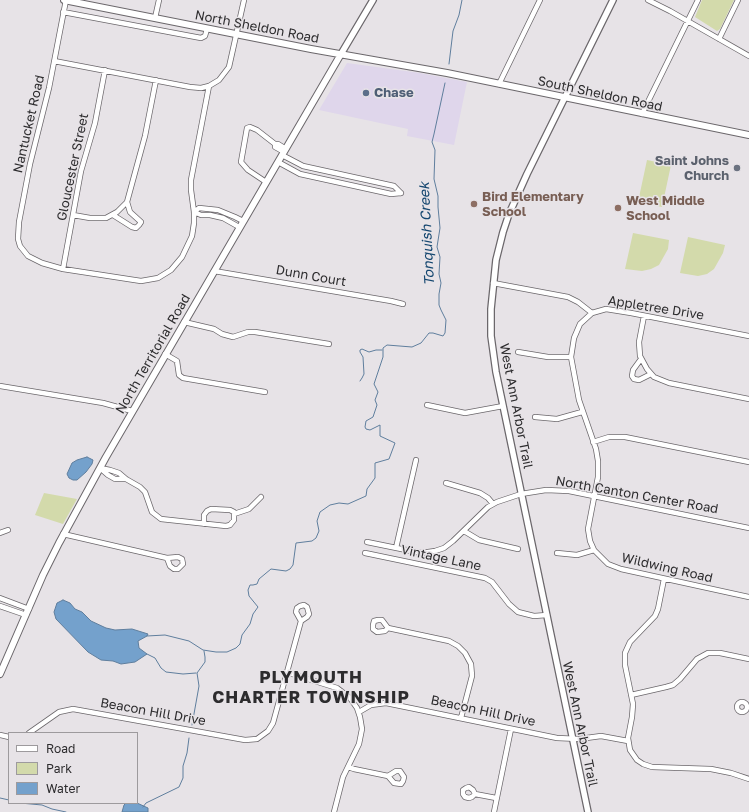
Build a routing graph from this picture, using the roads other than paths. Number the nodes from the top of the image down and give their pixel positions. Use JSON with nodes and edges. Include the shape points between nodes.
{"nodes":[{"id":1,"x":65,"y":0,"type":"edge"},
{"id":2,"x":159,"y":0,"type":"edge"},
{"id":3,"x":244,"y":0,"type":"edge"},
{"id":4,"x":373,"y":0,"type":"edge"},
{"id":5,"x":540,"y":0,"type":"edge"},
{"id":6,"x":613,"y":0,"type":"edge"},
{"id":7,"x":648,"y":0,"type":"edge"},
{"id":8,"x":698,"y":0,"type":"edge"},
{"id":9,"x":738,"y":0,"type":"edge"},
{"id":10,"x":63,"y":12,"type":"junction"},
{"id":11,"x":155,"y":18,"type":"junction"},
{"id":12,"x":688,"y":21,"type":"junction"},
{"id":13,"x":207,"y":29,"type":"junction"},
{"id":14,"x":236,"y":34,"type":"junction"},
{"id":15,"x":719,"y":39,"type":"junction"},
{"id":16,"x":341,"y":54,"type":"junction"},
{"id":17,"x":749,"y":56,"type":"edge"},
{"id":18,"x":54,"y":61,"type":"junction"},
{"id":19,"x":105,"y":70,"type":"junction"},
{"id":20,"x":447,"y":73,"type":"joint"},
{"id":21,"x":156,"y":80,"type":"junction"},
{"id":22,"x":499,"y":84,"type":"junction"},
{"id":23,"x":209,"y":86,"type":"junction"},
{"id":24,"x":565,"y":98,"type":"junction"},
{"id":25,"x":642,"y":114,"type":"junction"},
{"id":26,"x":749,"y":135,"type":"edge"},
{"id":27,"x":284,"y":152,"type":"junction"},
{"id":28,"x":278,"y":162,"type":"junction"},
{"id":29,"x":314,"y":169,"type":"junction"},
{"id":30,"x":312,"y":176,"type":"junction"},
{"id":31,"x":344,"y":176,"type":"junction"},
{"id":32,"x":266,"y":182,"type":"junction"},
{"id":33,"x":342,"y":183,"type":"junction"},
{"id":34,"x":127,"y":202,"type":"junction"},
{"id":35,"x":194,"y":212,"type":"junction"},
{"id":36,"x":73,"y":215,"type":"junction"},
{"id":37,"x":113,"y":215,"type":"junction"},
{"id":38,"x":243,"y":221,"type":"junction"},
{"id":39,"x":239,"y":227,"type":"junction"},
{"id":40,"x":63,"y":268,"type":"junction"},
{"id":41,"x":214,"y":271,"type":"junction"},
{"id":42,"x":493,"y":282,"type":"junction"},
{"id":43,"x":403,"y":304,"type":"dead end"},
{"id":44,"x":592,"y":313,"type":"junction"},
{"id":45,"x":644,"y":316,"type":"junction"},
{"id":46,"x":184,"y":322,"type":"junction"},
{"id":47,"x":749,"y":336,"type":"edge"},
{"id":48,"x":329,"y":344,"type":"dead end"},
{"id":49,"x":518,"y":352,"type":"dead end"},
{"id":50,"x":165,"y":354,"type":"junction"},
{"id":51,"x":571,"y":357,"type":"junction"},
{"id":52,"x":642,"y":359,"type":"junction"},
{"id":53,"x":651,"y":374,"type":"junction"},
{"id":54,"x":0,"y":386,"type":"edge"},
{"id":55,"x":265,"y":392,"type":"dead end"},
{"id":56,"x":749,"y":399,"type":"edge"},
{"id":57,"x":427,"y":405,"type":"dead end"},
{"id":58,"x":503,"y":406,"type":"junction"},
{"id":59,"x":132,"y":411,"type":"junction"},
{"id":60,"x":582,"y":412,"type":"junction"},
{"id":61,"x":535,"y":416,"type":"dead end"},
{"id":62,"x":593,"y":442,"type":"junction"},
{"id":63,"x":416,"y":460,"type":"dead end"},
{"id":64,"x":749,"y":462,"type":"edge"},
{"id":65,"x":100,"y":468,"type":"junction"},
{"id":66,"x":446,"y":483,"type":"dead end"},
{"id":67,"x":521,"y":494,"type":"junction"},
{"id":68,"x":594,"y":496,"type":"junction"},
{"id":69,"x":261,"y":497,"type":"dead end"},
{"id":70,"x":493,"y":504,"type":"junction"},
{"id":71,"x":234,"y":514,"type":"junction"},
{"id":72,"x":204,"y":524,"type":"junction"},
{"id":73,"x":749,"y":528,"type":"edge"},
{"id":74,"x":8,"y":530,"type":"dead end"},
{"id":75,"x":464,"y":531,"type":"junction"},
{"id":76,"x":0,"y":533,"type":"edge"},
{"id":77,"x":63,"y":534,"type":"junction"},
{"id":78,"x":367,"y":542,"type":"dead end"},
{"id":79,"x":396,"y":548,"type":"junction"},
{"id":80,"x":518,"y":549,"type":"dead end"},
{"id":81,"x":594,"y":550,"type":"junction"},
{"id":82,"x":365,"y":553,"type":"dead end"},
{"id":83,"x":557,"y":553,"type":"dead end"},
{"id":84,"x":167,"y":558,"type":"dead end"},
{"id":85,"x":664,"y":579,"type":"junction"},
{"id":86,"x":749,"y":597,"type":"edge"},
{"id":87,"x":0,"y":598,"type":"edge"},
{"id":88,"x":0,"y":606,"type":"edge"},
{"id":89,"x":27,"y":612,"type":"junction"},
{"id":90,"x":546,"y":615,"type":"junction"},
{"id":91,"x":301,"y":621,"type":"dead end"},
{"id":92,"x":388,"y":628,"type":"dead end"},
{"id":93,"x":749,"y":659,"type":"edge"},
{"id":94,"x":286,"y":672,"type":"junction"},
{"id":95,"x":0,"y":674,"type":"edge"},
{"id":96,"x":631,"y":695,"type":"junction"},
{"id":97,"x":359,"y":712,"type":"junction"},
{"id":98,"x":461,"y":718,"type":"junction"},
{"id":99,"x":511,"y":728,"type":"junction"},
{"id":100,"x":29,"y":732,"type":"edge"},
{"id":101,"x":572,"y":738,"type":"junction"},
{"id":102,"x":628,"y":741,"type":"junction"},
{"id":103,"x":348,"y":767,"type":"junction"},
{"id":104,"x":388,"y":776,"type":"dead end"},
{"id":105,"x":749,"y":779,"type":"edge"},
{"id":106,"x":475,"y":794,"type":"dead end"},
{"id":107,"x":496,"y":798,"type":"junction"},
{"id":108,"x":334,"y":812,"type":"edge"},
{"id":109,"x":494,"y":812,"type":"edge"},
{"id":110,"x":588,"y":812,"type":"edge"}],
"edges":[{"from":1,"to":10,"type":"street","name":"Nantucket Road"},
{"from":1,"to":11,"type":"main road","name":"North Sheldon Road"},
{"from":2,"to":11,"type":"street"},
{"from":3,"to":14,"type":"street"},
{"from":4,"to":16,"type":"street"},
{"from":5,"to":22,"type":"street"},
{"from":6,"to":24,"type":"street","name":"West Ann Arbor Trail"},
{"from":7,"to":12,"type":"street"},
{"from":8,"to":12,"type":"street"},
{"from":9,"to":15,"type":"street"},
{"from":10,"to":13,"type":"street","via":[[201,38],[205,36]]},
{"from":10,"to":18,"type":"street","name":"Nantucket Road"},
{"from":11,"to":13,"type":"main road","name":"North Sheldon Road"},
{"from":12,"to":15,"type":"street"},
{"from":12,"to":25,"type":"street"},
{"from":13,"to":14,"type":"main road","name":"North Sheldon Road"},
{"from":14,"to":16,"type":"main road","name":"North Sheldon Road"},
{"from":14,"to":23,"type":"street","via":[[227,70],[219,80]]},
{"from":15,"to":17,"type":"street"},
{"from":16,"to":20,"type":"main road","name":"North Sheldon Road"},
{"from":16,"to":27,"type":"main road","name":"North Territorial Road"},
{"from":18,"to":19,"type":"street"},
{"from":18,"to":40,"type":"street","name":"Nantucket Road","via":[[35,142],[18,239],[28,256],[42,263]]},
{"from":19,"to":21,"type":"street"},
{"from":19,"to":36,"type":"street","name":"Gloucester Street"},
{"from":20,"to":22,"type":"main road","name":"South Sheldon Road"},
{"from":21,"to":23,"type":"street","via":[[190,87]]},
{"from":21,"to":34,"type":"street","via":[[145,136]]},
{"from":22,"to":24,"type":"main road","name":"South Sheldon Road"},
{"from":23,"to":35,"type":"street","via":[[191,180]]},
{"from":24,"to":25,"type":"main road","name":"South Sheldon Road"},
{"from":24,"to":42,"type":"street","name":"West Ann Arbor Trail","via":[[509,214],[498,250]]},
{"from":25,"to":26,"type":"main road","name":"South Sheldon Road"},
{"from":27,"to":28,"type":"main road","name":"North Territorial Road"},
{"from":27,"to":29,"type":"street","via":[[303,166]]},
{"from":27,"to":32,"type":"street","via":[[257,130],[247,128],[241,162]]},
{"from":28,"to":30,"type":"street","via":[[300,174]]},
{"from":28,"to":32,"type":"main road","name":"North Territorial Road"},
{"from":29,"to":30,"type":"street"},
{"from":29,"to":31,"type":"street"},
{"from":30,"to":33,"type":"street"},
{"from":31,"to":33,"type":"street"},
{"from":31,"to":33,"type":"street","via":[[394,186],[401,192],[391,194]]},
{"from":32,"to":38,"type":"main road","name":"North Territorial Road"},
{"from":34,"to":37,"type":"street"},
{"from":34,"to":37,"type":"street","via":[[130,212],[141,222],[136,228]]},
{"from":35,"to":38,"type":"street","via":[[199,208],[218,210]]},
{"from":35,"to":39,"type":"street","via":[[223,218]]},
{"from":35,"to":40,"type":"street","via":[[192,236],[182,257],[171,270],[158,278],[141,281]]},
{"from":36,"to":37,"type":"street","via":[[97,219]]},
{"from":36,"to":40,"type":"street","name":"Gloucester Street"},
{"from":38,"to":39,"type":"main road","name":"North Territorial Road"},
{"from":39,"to":41,"type":"main road","name":"North Territorial Road"},
{"from":41,"to":43,"type":"street","name":"Dunn Court"},
{"from":41,"to":46,"type":"main road","name":"North Territorial Road"},
{"from":42,"to":44,"type":"street","name":"Appletree Drive","via":[[568,298]]},
{"from":42,"to":58,"type":"street","name":"West Ann Arbor Trail","via":[[491,336]]},
{"from":44,"to":45,"type":"street","name":"Appletree Drive","via":[[610,309]]},
{"from":44,"to":51,"type":"street","via":[[577,329]]},
{"from":45,"to":47,"type":"street","name":"Appletree Drive"},
{"from":45,"to":52,"type":"street","via":[[639,342]]},
{"from":46,"to":48,"type":"street","via":[[214,329],[233,337],[255,332]]},
{"from":46,"to":50,"type":"main road","name":"North Territorial Road"},
{"from":49,"to":51,"type":"street","via":[[548,357]]},
{"from":50,"to":55,"type":"street","via":[[177,361],[179,375],[183,378]]},
{"from":50,"to":59,"type":"main road","name":"North Territorial Road"},
{"from":51,"to":60,"type":"street"},
{"from":52,"to":53,"type":"street"},
{"from":52,"to":53,"type":"street","via":[[633,370],[632,376],[639,380]]},
{"from":53,"to":56,"type":"street","via":[[669,383]]},
{"from":54,"to":59,"type":"street","via":[[103,403]]},
{"from":57,"to":58,"type":"street","via":[[465,413]]},
{"from":58,"to":67,"type":"street","name":"West Ann Arbor Trail"},
{"from":59,"to":65,"type":"main road","name":"North Territorial Road"},
{"from":60,"to":61,"type":"street","via":[[557,419]]},
{"from":60,"to":62,"type":"street"},
{"from":62,"to":64,"type":"street","via":[[609,437],[625,437]]},
{"from":62,"to":68,"type":"street","via":[[599,468]]},
{"from":63,"to":79,"type":"street"},
{"from":65,"to":72,"type":"street","via":[[119,473],[138,484],[152,512],[161,519]]},
{"from":65,"to":77,"type":"main road","name":"North Territorial Road"},
{"from":66,"to":70,"type":"street","via":[[480,493]]},
{"from":67,"to":68,"type":"street","name":"North Canton Center Road","via":[[554,490]]},
{"from":67,"to":70,"type":"street","name":"North Canton Center Road"},
{"from":67,"to":90,"type":"street","name":"West Ann Arbor Trail"},
{"from":68,"to":73,"type":"street","name":"North Canton Center Road"},
{"from":68,"to":81,"type":"street","via":[[588,529]]},
{"from":69,"to":71,"type":"street","via":[[249,510]]},
{"from":70,"to":75,"type":"street"},
{"from":71,"to":72,"type":"street","via":[[234,520],[230,525]]},
{"from":71,"to":72,"type":"street","via":[[230,510],[207,510]]},
{"from":74,"to":76,"type":"street"},
{"from":75,"to":79,"type":"street","via":[[436,551],[421,553]]},
{"from":75,"to":80,"type":"street","via":[[479,540]]},
{"from":77,"to":84,"type":"street"},
{"from":77,"to":89,"type":"main road","name":"North Territorial Road"},
{"from":78,"to":79,"type":"street"},
{"from":81,"to":83,"type":"street","via":[[577,555]]},
{"from":81,"to":85,"type":"street","name":"Wildwing Road","via":[[614,567]]},
{"from":82,"to":90,"type":"street","name":"Vintage Lane","via":[[485,578],[492,582],[518,612],[534,616]]},
{"from":85,"to":86,"type":"street","name":"Wildwing Road"},
{"from":85,"to":96,"type":"street","via":[[655,616],[630,642],[626,653],[625,665]]},
{"from":87,"to":89,"type":"street"},
{"from":88,"to":89,"type":"street"},
{"from":89,"to":95,"type":"main road","name":"North Territorial Road"},
{"from":90,"to":101,"type":"street","name":"West Ann Arbor Trail"},
{"from":91,"to":94,"type":"street","name":"Beacon Hill Drive"},
{"from":92,"to":98,"type":"street","via":[[449,641],[465,653],[471,664],[472,676]]},
{"from":93,"to":96,"type":"street","via":[[708,653],[697,659],[673,685]]},
{"from":94,"to":97,"type":"street","via":[[337,688],[350,698]]},
{"from":94,"to":100,"type":"street","name":"Beacon Hill Drive","via":[[271,727],[254,740],[73,709],[59,712]]},
{"from":96,"to":102,"type":"street","via":[[633,711]]},
{"from":97,"to":98,"type":"street","name":"Beacon Hill Drive","via":[[371,705],[386,703]]},
{"from":97,"to":103,"type":"street","via":[[361,737]]},
{"from":98,"to":99,"type":"street","name":"Beacon Hill Drive"},
{"from":99,"to":101,"type":"street","name":"Beacon Hill Drive","via":[[557,738]]},
{"from":99,"to":107,"type":"street"},
{"from":101,"to":102,"type":"street","name":"Beacon Hill Drive","via":[[601,736]]},
{"from":101,"to":110,"type":"street","name":"West Ann Arbor Trail"},
{"from":102,"to":105,"type":"street","via":[[634,756],[647,766],[711,769]]},
{"from":103,"to":104,"type":"street"},
{"from":103,"to":108,"type":"street","via":[[340,785]]},
{"from":106,"to":107,"type":"street"},
{"from":107,"to":109,"type":"street"}]}
